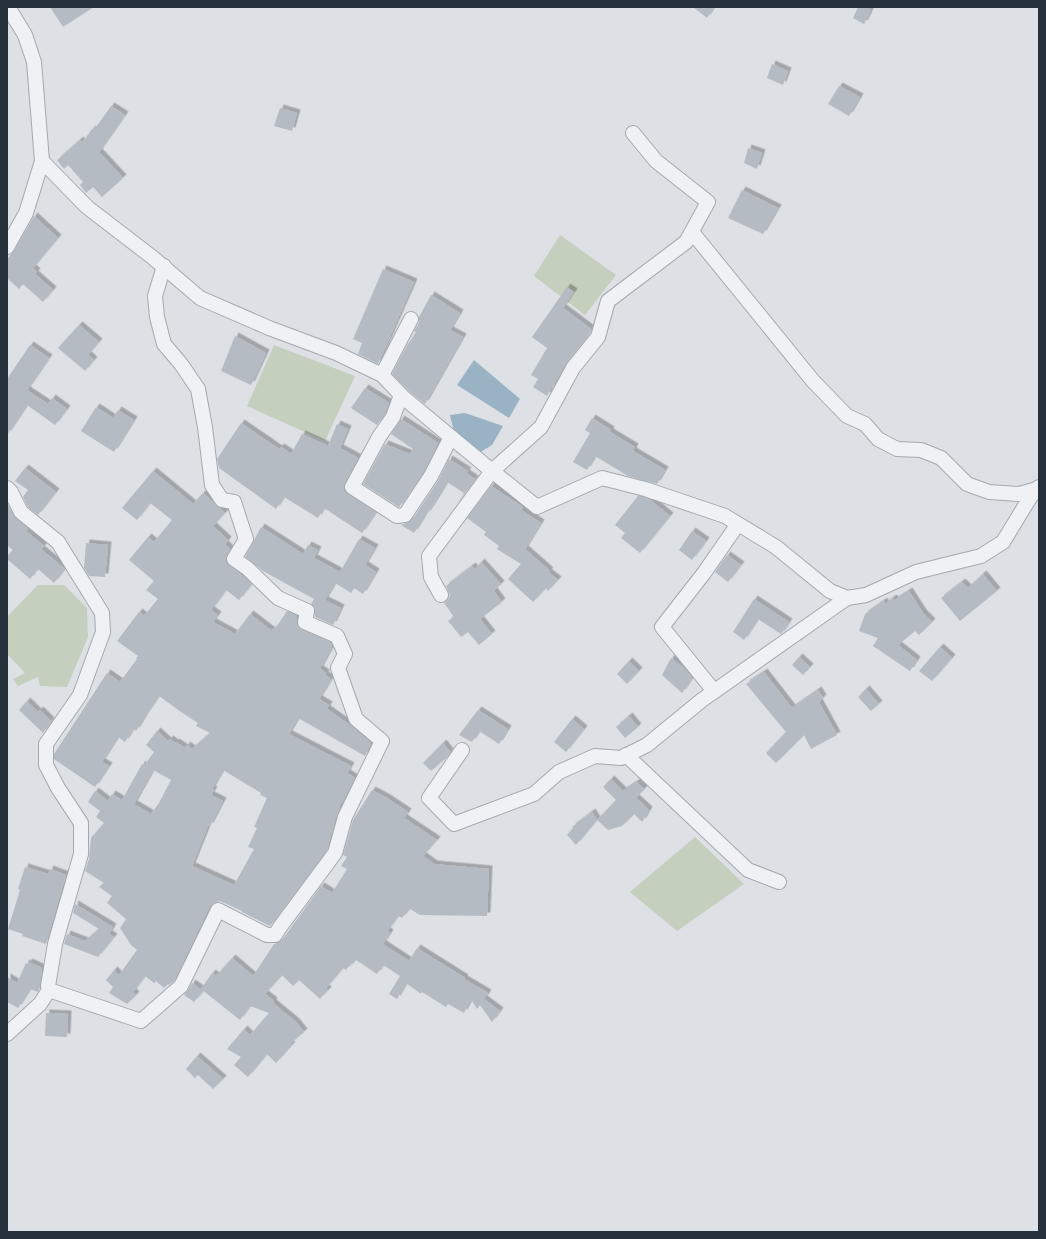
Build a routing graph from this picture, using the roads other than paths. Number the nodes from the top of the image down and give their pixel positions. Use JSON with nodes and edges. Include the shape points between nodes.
{"nodes":[{"id":1,"x":8,"y":7,"type":"edge"},
{"id":2,"x":633,"y":133,"type":"dead end"},
{"id":3,"x":42,"y":161,"type":"junction"},
{"id":4,"x":692,"y":232,"type":"junction"},
{"id":5,"x":7,"y":247,"type":"edge"},
{"id":6,"x":164,"y":266,"type":"junction"},
{"id":7,"x":411,"y":319,"type":"dead end"},
{"id":8,"x":382,"y":376,"type":"junction"},
{"id":9,"x":401,"y":395,"type":"junction"},
{"id":10,"x":451,"y":437,"type":"junction"},
{"id":11,"x":492,"y":471,"type":"junction"},
{"id":12,"x":7,"y":488,"type":"edge"},
{"id":13,"x":1038,"y":488,"type":"edge"},
{"id":14,"x":738,"y":524,"type":"junction"},
{"id":15,"x":441,"y":595,"type":"dead end"},
{"id":16,"x":847,"y":598,"type":"junction"},
{"id":17,"x":714,"y":691,"type":"junction"},
{"id":18,"x":462,"y":750,"type":"dead end"},
{"id":19,"x":626,"y":755,"type":"junction"},
{"id":20,"x":779,"y":882,"type":"dead end"},
{"id":21,"x":49,"y":990,"type":"junction"},
{"id":22,"x":7,"y":1034,"type":"edge"}],
"edges":[{"from":1,"to":3,"type":"street","via":[[26,35],[34,62]]},
{"from":2,"to":4,"type":"street","via":[[656,161],[708,202]]},
{"from":3,"to":5,"type":"street","via":[[26,213]]},
{"from":3,"to":6,"type":"street","via":[[87,207]]},
{"from":4,"to":11,"type":"street","via":[[686,242],[608,301],[598,337],[573,368],[541,427]]},
{"from":4,"to":13,"type":"street","via":[[813,381],[847,416],[865,424],[878,439],[897,449],[921,450],[941,458],[967,484],[989,492],[1019,494]]},
{"from":6,"to":8,"type":"street","via":[[200,298],[336,353]]},
{"from":6,"to":21,"type":"street","via":[[155,296],[157,317],[164,344],[198,389],[212,485],[222,500],[234,502],[244,532],[246,539],[234,559],[278,598],[307,611],[305,622],[337,636],[345,654],[338,668],[356,719],[382,741],[345,817],[335,853],[275,935],[267,935],[218,910],[181,986],[141,1021]]},
{"from":7,"to":8,"type":"street"},
{"from":8,"to":9,"type":"street"},
{"from":9,"to":10,"type":"street"},
{"from":9,"to":10,"type":"street","via":[[393,417],[352,487],[392,514],[405,515],[431,476]]},
{"from":10,"to":11,"type":"street"},
{"from":11,"to":14,"type":"street","via":[[537,507],[602,478],[645,489],[725,516]]},
{"from":11,"to":15,"type":"street","via":[[429,556],[431,577]]},
{"from":12,"to":21,"type":"street","via":[[21,512],[58,542],[102,613],[103,632],[80,695],[46,744],[46,765],[81,823],[81,854],[55,944]]},
{"from":13,"to":16,"type":"street","via":[[1003,542],[981,556],[916,572],[866,595]]},
{"from":14,"to":16,"type":"street","via":[[776,547],[830,590]]},
{"from":14,"to":17,"type":"street","via":[[662,627]]},
{"from":16,"to":17,"type":"street"},
{"from":17,"to":19,"type":"street","via":[[647,745]]},
{"from":18,"to":19,"type":"street","via":[[429,798],[454,824],[534,794],[559,772],[595,756],[620,758]]},
{"from":19,"to":20,"type":"street","via":[[748,870]]},
{"from":21,"to":22,"type":"street","via":[[40,1004]]}]}
